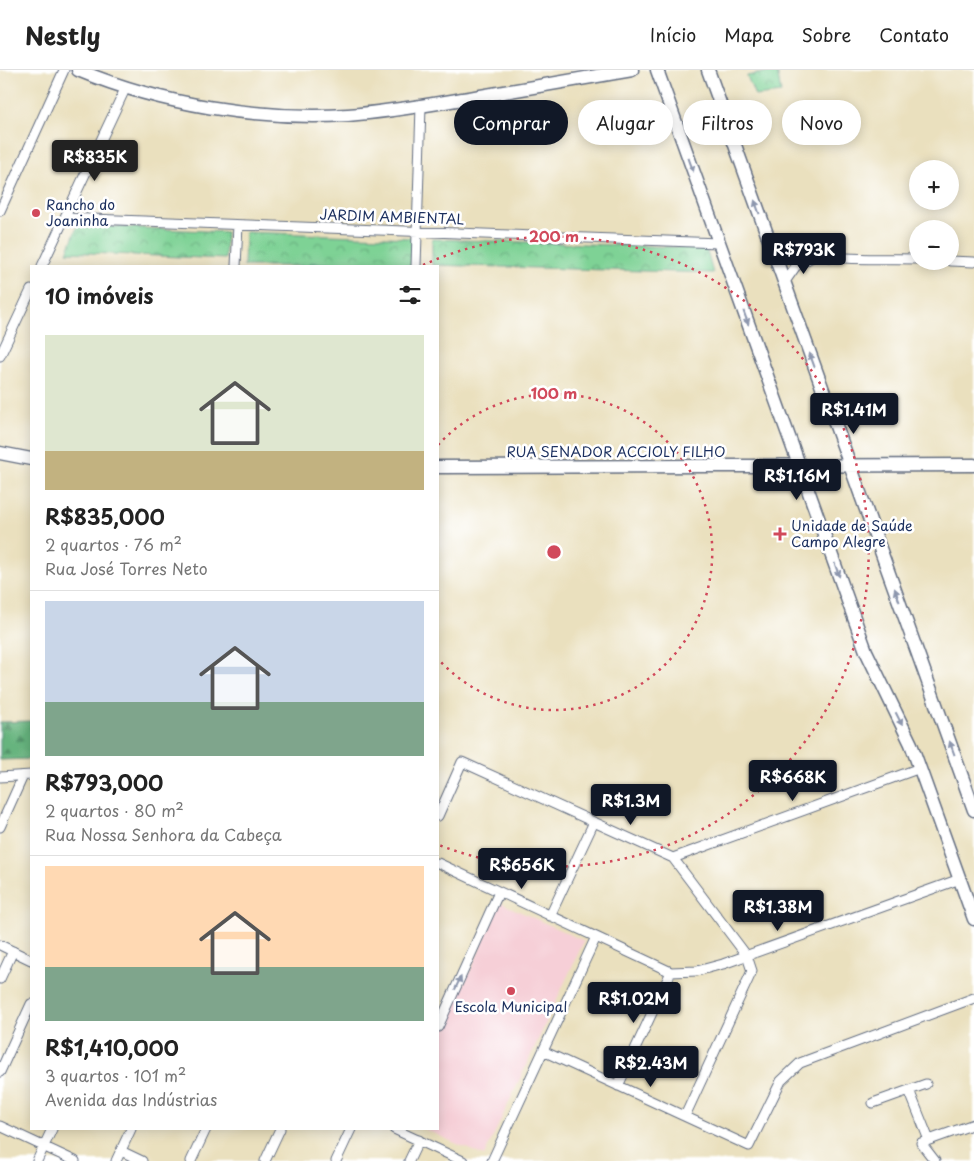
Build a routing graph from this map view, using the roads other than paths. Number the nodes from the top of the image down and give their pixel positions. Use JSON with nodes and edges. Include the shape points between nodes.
{"nodes":[{"id":1,"x":64,"y":70,"type":"edge"},
{"id":2,"x":78,"y":70,"type":"edge"},
{"id":3,"x":632,"y":70,"type":"edge"},
{"id":4,"x":657,"y":70,"type":"edge"},
{"id":5,"x":708,"y":70,"type":"edge"},
{"id":6,"x":97,"y":74,"type":"edge"},
{"id":7,"x":126,"y":87,"type":"junction"},
{"id":8,"x":420,"y":106,"type":"junction"},
{"id":9,"x":0,"y":211,"type":"edge"},
{"id":10,"x":65,"y":218,"type":"junction"},
{"id":11,"x":238,"y":225,"type":"junction"},
{"id":12,"x":417,"y":232,"type":"junction"},
{"id":13,"x":769,"y":241,"type":"junction"},
{"id":14,"x":719,"y":243,"type":"junction"},
{"id":15,"x":814,"y":256,"type":"junction"},
{"id":16,"x":909,"y":259,"type":"edge"},
{"id":17,"x":959,"y":261,"type":"edge"},
{"id":18,"x":974,"y":262,"type":"edge"},
{"id":19,"x":42,"y":265,"type":"edge"},
{"id":20,"x":236,"y":265,"type":"edge"},
{"id":21,"x":416,"y":265,"type":"edge"},
{"id":22,"x":784,"y":283,"type":"junction"},
{"id":23,"x":30,"y":292,"type":"edge"},
{"id":24,"x":0,"y":356,"type":"edge"},
{"id":25,"x":0,"y":453,"type":"edge"},
{"id":26,"x":30,"y":459,"type":"edge"},
{"id":27,"x":974,"y":465,"type":"edge"},
{"id":28,"x":799,"y":466,"type":"junction"},
{"id":29,"x":850,"y":466,"type":"junction"},
{"id":30,"x":439,"y":467,"type":"edge"},
{"id":31,"x":920,"y":768,"type":"junction"},
{"id":32,"x":27,"y":776,"type":"edge"},
{"id":33,"x":0,"y":777,"type":"edge"},
{"id":34,"x":974,"y":810,"type":"edge"},
{"id":35,"x":439,"y":814,"type":"edge"},
{"id":36,"x":594,"y":822,"type":"junction"},
{"id":37,"x":0,"y":827,"type":"edge"},
{"id":38,"x":673,"y":858,"type":"junction"},
{"id":39,"x":439,"y":864,"type":"edge"},
{"id":40,"x":960,"y":879,"type":"junction"},
{"id":41,"x":500,"y":892,"type":"junction"},
{"id":42,"x":550,"y":916,"type":"junction"},
{"id":43,"x":974,"y":918,"type":"edge"},
{"id":44,"x":596,"y":937,"type":"junction"},
{"id":45,"x":0,"y":945,"type":"edge"},
{"id":46,"x":13,"y":951,"type":"junction"},
{"id":47,"x":747,"y":956,"type":"junction"},
{"id":48,"x":30,"y":960,"type":"edge"},
{"id":49,"x":671,"y":972,"type":"junction"},
{"id":50,"x":0,"y":978,"type":"edge"},
{"id":51,"x":974,"y":998,"type":"edge"},
{"id":52,"x":30,"y":1006,"type":"edge"},
{"id":53,"x":439,"y":1025,"type":"edge"},
{"id":54,"x":543,"y":1051,"type":"junction"},
{"id":55,"x":0,"y":1072,"type":"edge"},
{"id":56,"x":926,"y":1084,"type":"dead end"},
{"id":57,"x":618,"y":1086,"type":"junction"},
{"id":58,"x":909,"y":1090,"type":"junction"},
{"id":59,"x":874,"y":1103,"type":"dead end"},
{"id":60,"x":685,"y":1116,"type":"junction"},
{"id":61,"x":974,"y":1124,"type":"edge"},
{"id":62,"x":0,"y":1126,"type":"edge"},
{"id":63,"x":52,"y":1130,"type":"edge"},
{"id":64,"x":131,"y":1130,"type":"edge"},
{"id":65,"x":206,"y":1130,"type":"edge"},
{"id":66,"x":280,"y":1130,"type":"edge"},
{"id":67,"x":352,"y":1130,"type":"edge"},
{"id":68,"x":396,"y":1130,"type":"edge"},
{"id":69,"x":418,"y":1140,"type":"junction"},
{"id":70,"x":925,"y":1141,"type":"junction"},
{"id":71,"x":44,"y":1146,"type":"junction"},
{"id":72,"x":121,"y":1151,"type":"junction"},
{"id":73,"x":37,"y":1161,"type":"edge"},
{"id":74,"x":75,"y":1161,"type":"edge"},
{"id":75,"x":116,"y":1161,"type":"edge"},
{"id":76,"x":142,"y":1161,"type":"edge"},
{"id":77,"x":191,"y":1161,"type":"edge"},
{"id":78,"x":265,"y":1161,"type":"edge"},
{"id":79,"x":336,"y":1161,"type":"edge"},
{"id":80,"x":409,"y":1161,"type":"edge"},
{"id":81,"x":462,"y":1161,"type":"edge"},
{"id":82,"x":492,"y":1161,"type":"edge"},
{"id":83,"x":935,"y":1161,"type":"edge"}],
"edges":[{"from":1,"to":9,"type":"street"},
{"from":2,"to":6,"type":"main road"},
{"from":3,"to":8,"type":"main road"},
{"from":4,"to":14,"type":"main road","one_way":true},
{"from":13,"to":5,"type":"main road","one_way":true},
{"from":6,"to":7,"type":"main road"},
{"from":7,"to":8,"type":"main road","via":[[214,108],[270,114],[349,115]]},
{"from":7,"to":10,"type":"street"},
{"from":8,"to":12,"type":"street"},
{"from":10,"to":11,"type":"street","name":"JARDIM AMBIENTAL"},
{"from":10,"to":19,"type":"street"},
{"from":11,"to":12,"type":"street","name":"JARDIM AMBIENTAL"},
{"from":11,"to":20,"type":"street"},
{"from":12,"to":14,"type":"street","name":"JARDIM AMBIENTAL"},
{"from":12,"to":21,"type":"street"},
{"from":13,"to":15,"type":"street","via":[[791,251]]},
{"from":13,"to":22,"type":"main road"},
{"from":14,"to":28,"type":"main road","one_way":true},
{"from":15,"to":16,"type":"street"},
{"from":15,"to":22,"type":"street","via":[[796,266]]},
{"from":17,"to":18,"type":"street"},
{"from":29,"to":22,"type":"main road","one_way":true},
{"from":23,"to":24,"type":"street"},
{"from":25,"to":26,"type":"main road"},
{"from":27,"to":29,"type":"main road","name":"RUA SENADOR ACCIOLY FILHO"},
{"from":28,"to":29,"type":"main road","name":"RUA SENADOR ACCIOLY FILHO"},
{"from":28,"to":30,"type":"main road","name":"RUA SENADOR ACCIOLY FILHO"},
{"from":28,"to":31,"type":"main road","one_way":true,"via":[[866,651],[902,723]]},
{"from":34,"to":29,"type":"main road","one_way":true},
{"from":31,"to":38,"type":"street"},
{"from":31,"to":40,"type":"main road"},
{"from":32,"to":33,"type":"street"},
{"from":32,"to":37,"type":"street"},
{"from":35,"to":36,"type":"street","via":[[462,762]]},
{"from":36,"to":38,"type":"street"},
{"from":36,"to":42,"type":"street"},
{"from":38,"to":47,"type":"street"},
{"from":39,"to":41,"type":"street"},
{"from":40,"to":43,"type":"main road"},
{"from":40,"to":47,"type":"street"},
{"from":41,"to":42,"type":"street"},
{"from":53,"to":41,"type":"street","one_way":true},
{"from":42,"to":44,"type":"street"},
{"from":44,"to":49,"type":"street"},
{"from":44,"to":54,"type":"street"},
{"from":45,"to":46,"type":"street"},
{"from":46,"to":48,"type":"street"},
{"from":46,"to":50,"type":"street"},
{"from":47,"to":49,"type":"street","via":[[710,969]]},
{"from":47,"to":60,"type":"street","via":[[752,971]]},
{"from":49,"to":57,"type":"street"},
{"from":51,"to":60,"type":"street","via":[[800,1063],[781,1081],[749,1146]]},
{"from":52,"to":55,"type":"street"},
{"from":54,"to":57,"type":"street"},
{"from":54,"to":82,"type":"street"},
{"from":56,"to":58,"type":"street"},
{"from":57,"to":60,"type":"street"},
{"from":58,"to":59,"type":"street"},
{"from":58,"to":70,"type":"street"},
{"from":61,"to":70,"type":"street"},
{"from":62,"to":71,"type":"street"},
{"from":63,"to":71,"type":"street"},
{"from":64,"to":72,"type":"street"},
{"from":65,"to":77,"type":"street"},
{"from":66,"to":78,"type":"street"},
{"from":67,"to":79,"type":"street"},
{"from":68,"to":69,"type":"street"},
{"from":69,"to":80,"type":"street"},
{"from":69,"to":81,"type":"street"},
{"from":70,"to":83,"type":"street"},
{"from":71,"to":73,"type":"street"},
{"from":71,"to":74,"type":"street"},
{"from":72,"to":75,"type":"street"},
{"from":72,"to":76,"type":"street"}]}
